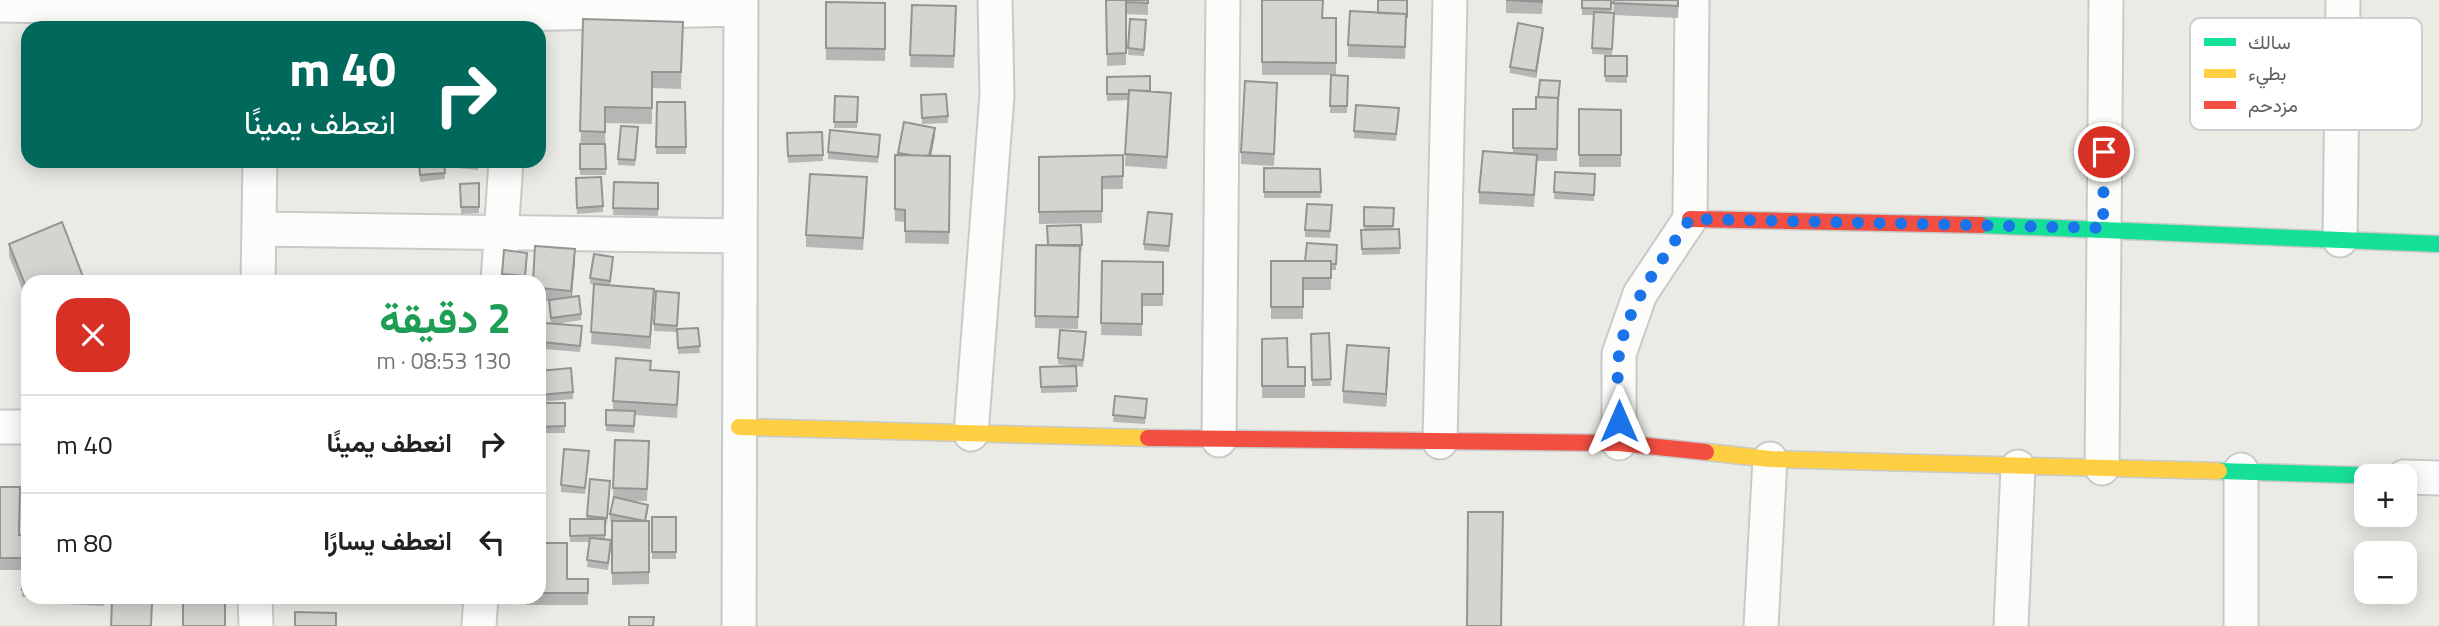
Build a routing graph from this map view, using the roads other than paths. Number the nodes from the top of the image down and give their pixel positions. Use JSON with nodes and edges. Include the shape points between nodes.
{"nodes":[{"id":1,"x":995,"y":0,"type":"edge"},
{"id":2,"x":1223,"y":0,"type":"edge"},
{"id":3,"x":1450,"y":0,"type":"edge"},
{"id":4,"x":1692,"y":0,"type":"edge"},
{"id":5,"x":2106,"y":0,"type":"edge"},
{"id":6,"x":2343,"y":0,"type":"edge"},
{"id":7,"x":0,"y":5,"type":"edge"},
{"id":8,"x":741,"y":5,"type":"edge"},
{"id":9,"x":261,"y":18,"type":"edge"},
{"id":10,"x":2343,"y":18,"type":"edge"},
{"id":11,"x":514,"y":21,"type":"edge"},
{"id":12,"x":2341,"y":130,"type":"edge"},
{"id":13,"x":260,"y":168,"type":"edge"},
{"id":14,"x":506,"y":168,"type":"edge"},
{"id":15,"x":1690,"y":219,"type":"junction"},
{"id":16,"x":2103,"y":228,"type":"junction"},
{"id":17,"x":260,"y":229,"type":"junction"},
{"id":18,"x":501,"y":233,"type":"junction"},
{"id":19,"x":739,"y":236,"type":"junction"},
{"id":20,"x":2340,"y":240,"type":"junction"},
{"id":21,"x":2439,"y":244,"type":"edge"},
{"id":22,"x":258,"y":275,"type":"edge"},
{"id":23,"x":498,"y":275,"type":"edge"},
{"id":24,"x":0,"y":427,"type":"edge"},
{"id":25,"x":21,"y":427,"type":"edge"},
{"id":26,"x":739,"y":427,"type":"junction"},
{"id":27,"x":971,"y":433,"type":"junction"},
{"id":28,"x":1219,"y":440,"type":"junction"},
{"id":29,"x":1440,"y":442,"type":"junction"},
{"id":30,"x":1619,"y":443,"type":"junction"},
{"id":31,"x":1770,"y":458,"type":"junction"},
{"id":32,"x":2018,"y":467,"type":"junction"},
{"id":33,"x":2102,"y":468,"type":"junction"},
{"id":34,"x":2241,"y":470,"type":"junction"},
{"id":35,"x":2354,"y":475,"type":"edge"},
{"id":36,"x":2417,"y":477,"type":"edge"},
{"id":37,"x":2439,"y":478,"type":"edge"},
{"id":38,"x":255,"y":604,"type":"edge"},
{"id":39,"x":481,"y":604,"type":"edge"},
{"id":40,"x":256,"y":626,"type":"edge"},
{"id":41,"x":479,"y":626,"type":"edge"},
{"id":42,"x":739,"y":626,"type":"edge"},
{"id":43,"x":1760,"y":626,"type":"edge"},
{"id":44,"x":2011,"y":626,"type":"edge"},
{"id":45,"x":2241,"y":626,"type":"edge"}],
"edges":[{"from":1,"to":27,"type":"street","via":[[997,95]]},
{"from":2,"to":28,"type":"street"},
{"from":3,"to":29,"type":"street"},
{"from":4,"to":15,"type":"street"},
{"from":5,"to":16,"type":"street"},
{"from":6,"to":10,"type":"street"},
{"from":7,"to":9,"type":"street"},
{"from":8,"to":11,"type":"street"},
{"from":8,"to":19,"type":"street"},
{"from":9,"to":11,"type":"street"},
{"from":12,"to":20,"type":"street"},
{"from":13,"to":17,"type":"street"},
{"from":14,"to":18,"type":"street"},
{"from":15,"to":16,"type":"street"},
{"from":15,"to":30,"type":"street","via":[[1640,294],[1619,354]]},
{"from":16,"to":20,"type":"street"},
{"from":16,"to":33,"type":"street"},
{"from":17,"to":18,"type":"street"},
{"from":17,"to":22,"type":"street"},
{"from":18,"to":19,"type":"street"},
{"from":18,"to":23,"type":"street"},
{"from":19,"to":26,"type":"street"},
{"from":20,"to":21,"type":"street"},
{"from":24,"to":25,"type":"street"},
{"from":26,"to":27,"type":"street"},
{"from":26,"to":42,"type":"street"},
{"from":27,"to":28,"type":"street"},
{"from":28,"to":29,"type":"street"},
{"from":29,"to":30,"type":"street"},
{"from":30,"to":31,"type":"street"},
{"from":31,"to":32,"type":"street"},
{"from":31,"to":43,"type":"street"},
{"from":32,"to":33,"type":"street"},
{"from":32,"to":44,"type":"street"},
{"from":33,"to":34,"type":"street"},
{"from":34,"to":35,"type":"street"},
{"from":34,"to":45,"type":"street"},
{"from":36,"to":37,"type":"street"},
{"from":38,"to":40,"type":"street"},
{"from":39,"to":41,"type":"street"}]}
